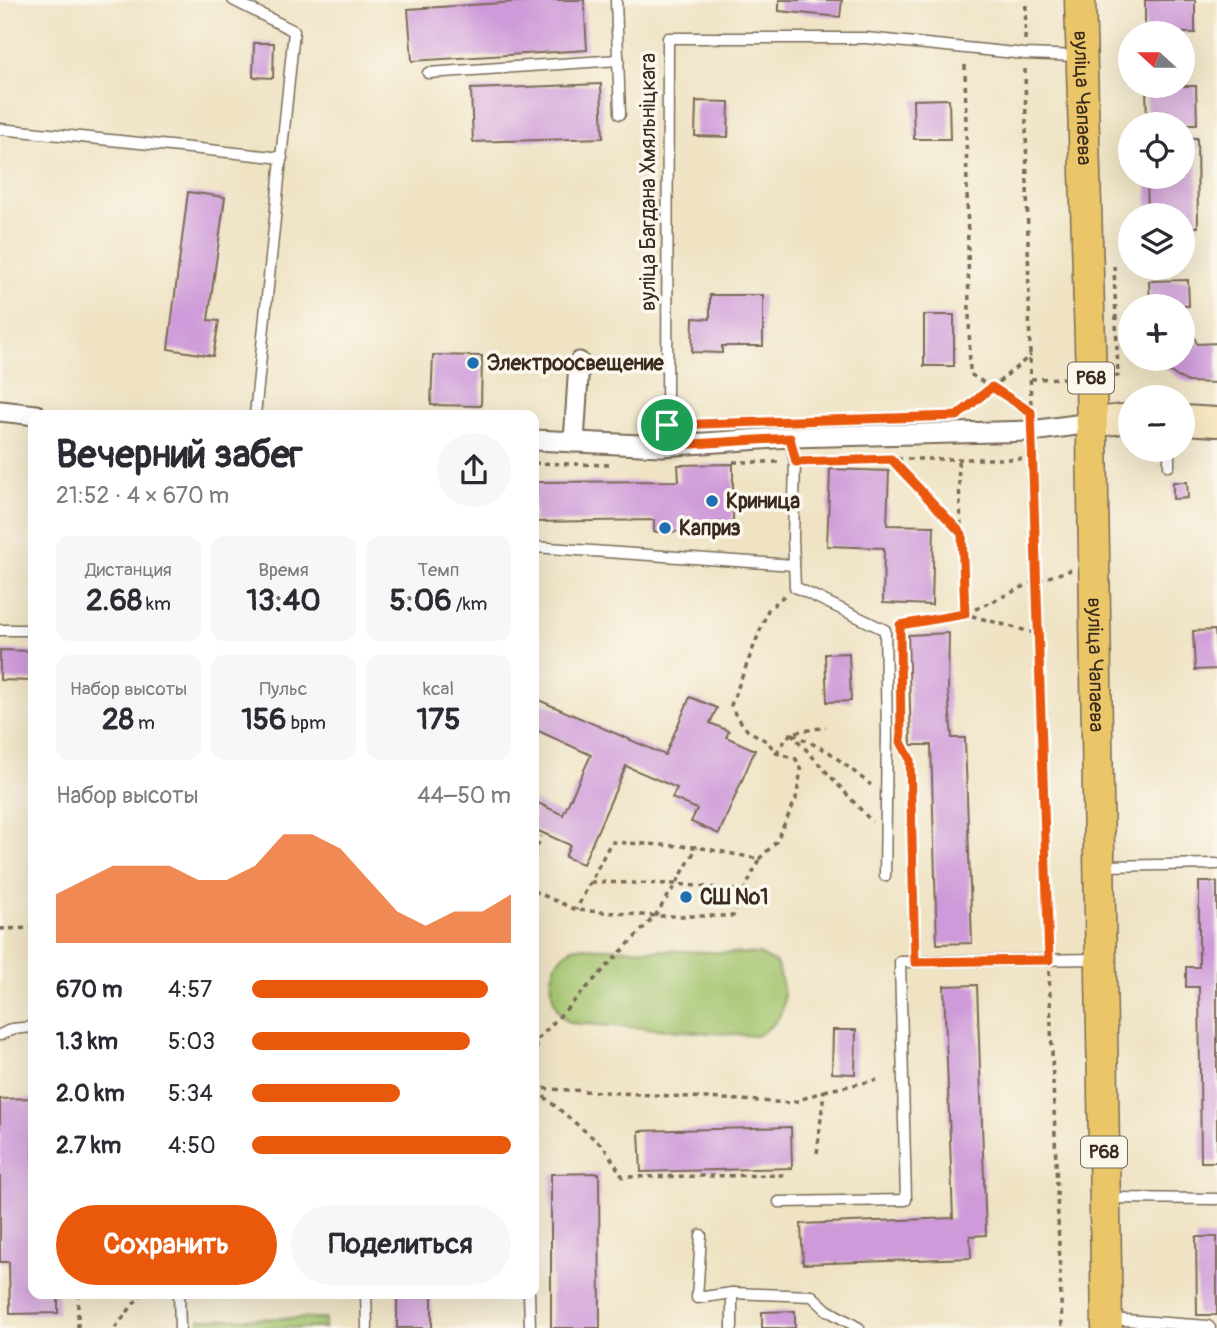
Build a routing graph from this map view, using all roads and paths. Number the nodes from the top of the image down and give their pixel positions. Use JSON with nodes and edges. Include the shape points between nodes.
{"nodes":[{"id":1,"x":233,"y":0,"type":"edge"},
{"id":2,"x":616,"y":0,"type":"edge"},
{"id":3,"x":1026,"y":0,"type":"edge"},
{"id":4,"x":1080,"y":0,"type":"edge"},
{"id":5,"x":1025,"y":54,"type":"junction"},
{"id":6,"x":1081,"y":56,"type":"junction"},
{"id":7,"x":618,"y":60,"type":"junction"},
{"id":8,"x":965,"y":65,"type":"dead end"},
{"id":9,"x":428,"y":73,"type":"dead end"},
{"id":10,"x":620,"y":114,"type":"dead end"},
{"id":11,"x":0,"y":129,"type":"edge"},
{"id":12,"x":282,"y":158,"type":"junction"},
{"id":13,"x":1031,"y":355,"type":"junction"},
{"id":14,"x":579,"y":362,"type":"dead end"},
{"id":15,"x":992,"y":387,"type":"junction"},
{"id":16,"x":256,"y":410,"type":"edge"},
{"id":17,"x":0,"y":411,"type":"edge"},
{"id":18,"x":28,"y":414,"type":"edge"},
{"id":19,"x":957,"y":416,"type":"dead end"},
{"id":20,"x":1118,"y":420,"type":"edge"},
{"id":21,"x":1195,"y":421,"type":"edge"},
{"id":22,"x":1032,"y":422,"type":"junction"},
{"id":23,"x":1217,"y":422,"type":"edge"},
{"id":24,"x":1091,"y":423,"type":"junction"},
{"id":25,"x":790,"y":438,"type":"junction"},
{"id":26,"x":539,"y":440,"type":"edge"},
{"id":27,"x":574,"y":442,"type":"junction"},
{"id":28,"x":661,"y":446,"type":"junction"},
{"id":29,"x":891,"y":459,"type":"junction"},
{"id":30,"x":1032,"y":459,"type":"junction"},
{"id":31,"x":958,"y":460,"type":"junction"},
{"id":32,"x":796,"y":462,"type":"junction"},
{"id":33,"x":1169,"y":462,"type":"edge"},
{"id":34,"x":1169,"y":466,"type":"dead end"},
{"id":35,"x":962,"y":534,"type":"junction"},
{"id":36,"x":539,"y":547,"type":"edge"},
{"id":37,"x":794,"y":565,"type":"junction"},
{"id":38,"x":1036,"y":581,"type":"junction"},
{"id":39,"x":795,"y":587,"type":"junction"},
{"id":40,"x":965,"y":614,"type":"junction"},
{"id":41,"x":28,"y":630,"type":"edge"},
{"id":42,"x":0,"y":631,"type":"edge"},
{"id":43,"x":1038,"y":634,"type":"junction"},
{"id":44,"x":900,"y":638,"type":"dead end"},
{"id":45,"x":826,"y":727,"type":"dead end"},
{"id":46,"x":791,"y":733,"type":"junction"},
{"id":47,"x":901,"y":742,"type":"dead end"},
{"id":48,"x":776,"y":753,"type":"junction"},
{"id":49,"x":875,"y":788,"type":"dead end"},
{"id":50,"x":874,"y":824,"type":"dead end"},
{"id":51,"x":541,"y":836,"type":"dead end"},
{"id":52,"x":539,"y":842,"type":"edge"},
{"id":53,"x":696,"y":848,"type":"junction"},
{"id":54,"x":759,"y":859,"type":"junction"},
{"id":55,"x":1217,"y":864,"type":"edge"},
{"id":56,"x":1099,"y":866,"type":"junction"},
{"id":57,"x":885,"y":876,"type":"dead end"},
{"id":58,"x":591,"y":882,"type":"junction"},
{"id":59,"x":676,"y":884,"type":"junction"},
{"id":60,"x":744,"y":891,"type":"junction"},
{"id":61,"x":539,"y":893,"type":"edge"},
{"id":62,"x":576,"y":911,"type":"junction"},
{"id":63,"x":655,"y":916,"type":"junction"},
{"id":64,"x":28,"y":928,"type":"edge"},
{"id":65,"x":0,"y":929,"type":"edge"},
{"id":66,"x":1101,"y":959,"type":"junction"},
{"id":67,"x":1049,"y":960,"type":"junction"},
{"id":68,"x":915,"y":962,"type":"junction"},
{"id":69,"x":28,"y":1027,"type":"edge"},
{"id":70,"x":0,"y":1035,"type":"edge"},
{"id":71,"x":539,"y":1038,"type":"edge"},
{"id":72,"x":877,"y":1080,"type":"dead end"},
{"id":73,"x":539,"y":1088,"type":"edge"},
{"id":74,"x":824,"y":1091,"type":"junction"},
{"id":75,"x":539,"y":1092,"type":"edge"},
{"id":76,"x":817,"y":1154,"type":"dead end"},
{"id":77,"x":788,"y":1175,"type":"dead end"},
{"id":78,"x":1105,"y":1198,"type":"junction"},
{"id":79,"x":1217,"y":1199,"type":"edge"},
{"id":80,"x":779,"y":1202,"type":"dead end"},
{"id":81,"x":701,"y":1235,"type":"dead end"},
{"id":82,"x":732,"y":1293,"type":"junction"},
{"id":83,"x":78,"y":1299,"type":"edge"},
{"id":84,"x":137,"y":1299,"type":"edge"},
{"id":85,"x":179,"y":1299,"type":"edge"},
{"id":86,"x":366,"y":1299,"type":"edge"},
{"id":87,"x":529,"y":1299,"type":"edge"},
{"id":88,"x":1107,"y":1323,"type":"edge"},
{"id":89,"x":78,"y":1328,"type":"edge"},
{"id":90,"x":115,"y":1328,"type":"edge"},
{"id":91,"x":180,"y":1328,"type":"edge"},
{"id":92,"x":367,"y":1328,"type":"edge"},
{"id":93,"x":530,"y":1328,"type":"edge"},
{"id":94,"x":732,"y":1328,"type":"edge"},
{"id":95,"x":859,"y":1328,"type":"edge"},
{"id":96,"x":1062,"y":1328,"type":"edge"},
{"id":97,"x":1210,"y":1328,"type":"edge"}],
"edges":[{"from":1,"to":12,"type":"lane","via":[[294,31]]},
{"from":2,"to":7,"type":"lane"},
{"from":3,"to":5,"type":"path"},
{"from":4,"to":6,"type":"main road","name":"вуліца Чапаева","number":"Р68"},
{"from":5,"to":6,"type":"lane","name":"вуліца Багдана Хмяльніцкага"},
{"from":5,"to":13,"type":"path"},
{"from":5,"to":28,"type":"lane","name":"вуліца Багдана Хмяльніцкага","via":[[866,38],[668,37],[667,425]]},
{"from":6,"to":24,"type":"main road","name":"вуліца Чапаева","number":"Р68"},
{"from":7,"to":9,"type":"lane"},
{"from":7,"to":10,"type":"lane"},
{"from":8,"to":15,"type":"path","via":[[970,373]]},
{"from":11,"to":12,"type":"lane"},
{"from":12,"to":16,"type":"lane"},
{"from":13,"to":15,"type":"path"},
{"from":13,"to":22,"type":"path"},
{"from":14,"to":27,"type":"street"},
{"from":15,"to":19,"type":"path"},
{"from":15,"to":22,"type":"path"},
{"from":17,"to":18,"type":"street"},
{"from":20,"to":24,"type":"street"},
{"from":21,"to":23,"type":"street"},
{"from":22,"to":24,"type":"street"},
{"from":22,"to":25,"type":"street"},
{"from":22,"to":30,"type":"path"},
{"from":24,"to":56,"type":"main road","name":"вуліца Чапаева","number":"Р68"},
{"from":25,"to":28,"type":"street"},
{"from":25,"to":32,"type":"lane"},
{"from":26,"to":27,"type":"street"},
{"from":27,"to":28,"type":"street"},
{"from":29,"to":31,"type":"path"},
{"from":29,"to":32,"type":"path"},
{"from":29,"to":35,"type":"path"},
{"from":30,"to":31,"type":"path"},
{"from":30,"to":38,"type":"path"},
{"from":31,"to":35,"type":"path"},
{"from":32,"to":37,"type":"lane"},
{"from":33,"to":34,"type":"lane"},
{"from":35,"to":40,"type":"path"},
{"from":36,"to":37,"type":"lane"},
{"from":37,"to":39,"type":"lane"},
{"from":38,"to":40,"type":"path"},
{"from":38,"to":43,"type":"path"},
{"from":39,"to":48,"type":"path","via":[[768,610],[731,705],[747,730],[768,742]]},
{"from":39,"to":57,"type":"lane","via":[[885,630]]},
{"from":40,"to":43,"type":"path"},
{"from":40,"to":44,"type":"path","via":[[900,625]]},
{"from":41,"to":42,"type":"lane"},
{"from":43,"to":67,"type":"path"},
{"from":45,"to":46,"type":"path"},
{"from":46,"to":48,"type":"path"},
{"from":46,"to":49,"type":"path","via":[[829,752]]},
{"from":46,"to":50,"type":"path"},
{"from":47,"to":68,"type":"path","via":[[910,759]]},
{"from":48,"to":54,"type":"path","via":[[796,759],[801,770],[796,799],[776,842]]},
{"from":51,"to":52,"type":"path"},
{"from":53,"to":54,"type":"path"},
{"from":53,"to":58,"type":"path","via":[[611,842]]},
{"from":53,"to":59,"type":"path"},
{"from":54,"to":60,"type":"path"},
{"from":55,"to":56,"type":"lane"},
{"from":56,"to":66,"type":"main road","name":"вуліца Чапаева","number":"Р68"},
{"from":58,"to":59,"type":"path"},
{"from":58,"to":62,"type":"path"},
{"from":59,"to":60,"type":"path"},
{"from":59,"to":63,"type":"path"},
{"from":60,"to":63,"type":"path","via":[[733,916]]},
{"from":61,"to":62,"type":"path"},
{"from":62,"to":63,"type":"path"},
{"from":63,"to":71,"type":"path"},
{"from":64,"to":65,"type":"path"},
{"from":66,"to":67,"type":"lane"},
{"from":66,"to":78,"type":"main road","name":"вуліца Чапаева","number":"Р68"},
{"from":67,"to":68,"type":"lane"},
{"from":67,"to":96,"type":"path"},
{"from":68,"to":80,"type":"lane","via":[[900,962],[906,1200]]},
{"from":69,"to":70,"type":"lane"},
{"from":72,"to":74,"type":"path"},
{"from":73,"to":74,"type":"path","via":[[792,1103]]},
{"from":74,"to":76,"type":"path"},
{"from":75,"to":77,"type":"path","via":[[604,1147],[623,1177]]},
{"from":78,"to":79,"type":"lane"},
{"from":78,"to":88,"type":"main road","name":"вуліца Чапаева","number":"Р68"},
{"from":81,"to":82,"type":"lane","via":[[697,1298]]},
{"from":82,"to":94,"type":"lane"},
{"from":82,"to":95,"type":"lane","via":[[812,1296]]},
{"from":83,"to":89,"type":"path"},
{"from":84,"to":90,"type":"path"},
{"from":85,"to":91,"type":"lane"},
{"from":86,"to":92,"type":"lane"},
{"from":87,"to":93,"type":"lane"},
{"from":88,"to":97,"type":"lane"}]}
